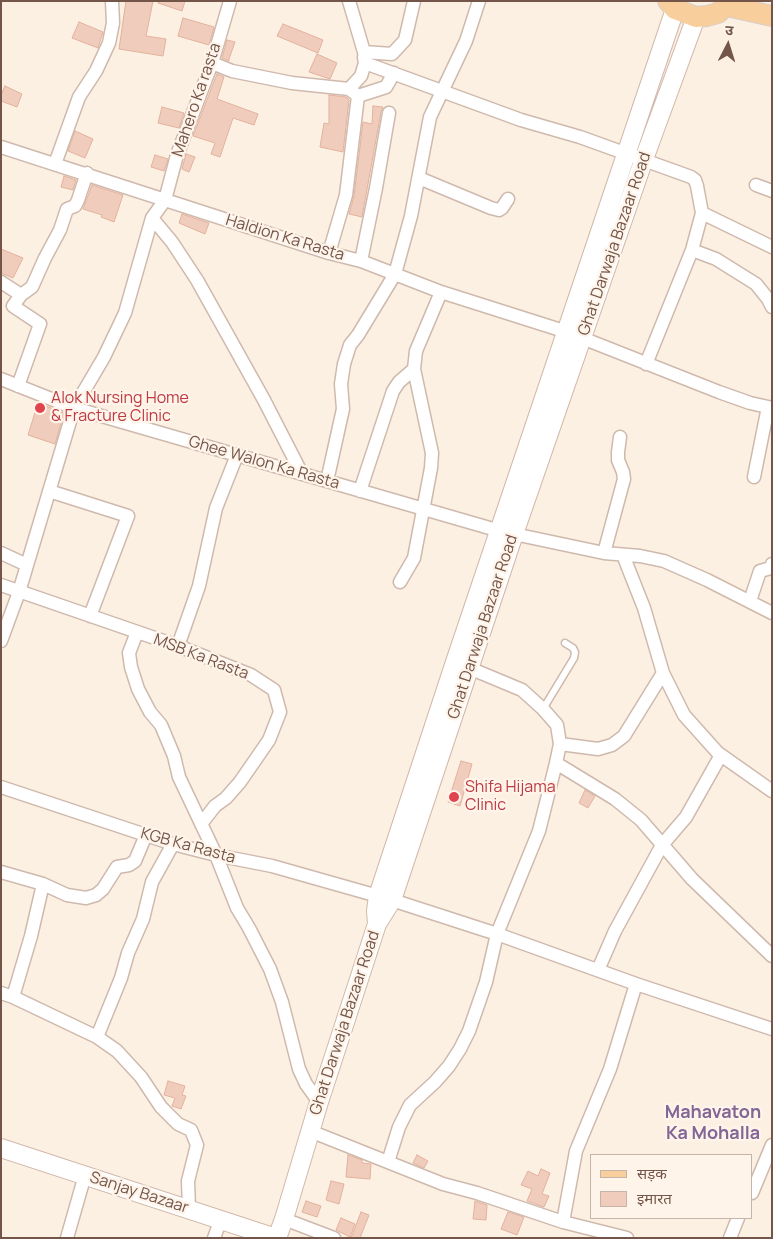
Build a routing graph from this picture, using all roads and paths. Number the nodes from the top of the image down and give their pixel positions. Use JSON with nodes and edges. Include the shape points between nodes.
{"nodes":[{"id":1,"x":112,"y":1,"type":"edge"},
{"id":2,"x":230,"y":1,"type":"edge"},
{"id":3,"x":349,"y":1,"type":"edge"},
{"id":4,"x":414,"y":1,"type":"edge"},
{"id":5,"x":479,"y":1,"type":"edge"},
{"id":6,"x":729,"y":4,"type":"edge"},
{"id":7,"x":672,"y":5,"type":"edge"},
{"id":8,"x":772,"y":16,"type":"edge"},
{"id":9,"x":696,"y":17,"type":"junction"},
{"id":10,"x":365,"y":57,"type":"junction"},
{"id":11,"x":212,"y":63,"type":"junction"},
{"id":12,"x":394,"y":73,"type":"junction"},
{"id":13,"x":353,"y":92,"type":"junction"},
{"id":14,"x":443,"y":92,"type":"junction"},
{"id":15,"x":389,"y":113,"type":"dead end"},
{"id":16,"x":1,"y":147,"type":"edge"},
{"id":17,"x":636,"y":156,"type":"junction"},
{"id":18,"x":55,"y":164,"type":"junction"},
{"id":19,"x":87,"y":173,"type":"junction"},
{"id":20,"x":419,"y":178,"type":"junction"},
{"id":21,"x":756,"y":185,"type":"dead end"},
{"id":22,"x":772,"y":190,"type":"edge"},
{"id":23,"x":508,"y":199,"type":"dead end"},
{"id":24,"x":165,"y":200,"type":"junction"},
{"id":25,"x":702,"y":214,"type":"junction"},
{"id":26,"x":152,"y":218,"type":"junction"},
{"id":27,"x":772,"y":247,"type":"edge"},
{"id":28,"x":692,"y":250,"type":"junction"},
{"id":29,"x":329,"y":253,"type":"junction"},
{"id":30,"x":361,"y":261,"type":"junction"},
{"id":31,"x":395,"y":274,"type":"junction"},
{"id":32,"x":1,"y":282,"type":"edge"},
{"id":33,"x":441,"y":292,"type":"junction"},
{"id":34,"x":21,"y":295,"type":"junction"},
{"id":35,"x":772,"y":307,"type":"edge"},
{"id":36,"x":575,"y":336,"type":"junction"},
{"id":37,"x":646,"y":364,"type":"junction"},
{"id":38,"x":414,"y":369,"type":"junction"},
{"id":39,"x":1,"y":379,"type":"edge"},
{"id":40,"x":18,"y":386,"type":"junction"},
{"id":41,"x":74,"y":408,"type":"junction"},
{"id":42,"x":770,"y":408,"type":"edge"},
{"id":43,"x":620,"y":437,"type":"dead end"},
{"id":44,"x":237,"y":455,"type":"junction"},
{"id":45,"x":302,"y":474,"type":"junction"},
{"id":46,"x":754,"y":477,"type":"dead end"},
{"id":47,"x":327,"y":481,"type":"junction"},
{"id":48,"x":49,"y":491,"type":"junction"},
{"id":49,"x":360,"y":491,"type":"junction"},
{"id":50,"x":424,"y":509,"type":"junction"},
{"id":51,"x":507,"y":533,"type":"junction"},
{"id":52,"x":604,"y":553,"type":"junction"},
{"id":53,"x":1,"y":554,"type":"edge"},
{"id":54,"x":623,"y":556,"type":"junction"},
{"id":55,"x":772,"y":564,"type":"edge"},
{"id":56,"x":27,"y":565,"type":"junction"},
{"id":57,"x":400,"y":582,"type":"dead end"},
{"id":58,"x":1,"y":585,"type":"edge"},
{"id":59,"x":19,"y":592,"type":"junction"},
{"id":60,"x":750,"y":601,"type":"junction"},
{"id":61,"x":772,"y":613,"type":"edge"},
{"id":62,"x":90,"y":616,"type":"junction"},
{"id":63,"x":137,"y":632,"type":"junction"},
{"id":64,"x":1,"y":641,"type":"edge"},
{"id":65,"x":565,"y":644,"type":"dead end"},
{"id":66,"x":178,"y":646,"type":"junction"},
{"id":67,"x":462,"y":665,"type":"junction"},
{"id":68,"x":663,"y":673,"type":"junction"},
{"id":69,"x":543,"y":709,"type":"junction"},
{"id":70,"x":560,"y":744,"type":"junction"},
{"id":71,"x":721,"y":755,"type":"junction"},
{"id":72,"x":556,"y":763,"type":"junction"},
{"id":73,"x":1,"y":787,"type":"edge"},
{"id":74,"x":772,"y":791,"type":"edge"},
{"id":75,"x":201,"y":824,"type":"junction"},
{"id":76,"x":146,"y":835,"type":"junction"},
{"id":77,"x":173,"y":844,"type":"junction"},
{"id":78,"x":662,"y":845,"type":"junction"},
{"id":79,"x":216,"y":855,"type":"junction"},
{"id":80,"x":1,"y":872,"type":"edge"},
{"id":81,"x":43,"y":884,"type":"junction"},
{"id":82,"x":385,"y":898,"type":"junction"},
{"id":83,"x":497,"y":934,"type":"junction"},
{"id":84,"x":772,"y":956,"type":"edge"},
{"id":85,"x":598,"y":970,"type":"junction"},
{"id":86,"x":636,"y":984,"type":"junction"},
{"id":87,"x":7,"y":995,"type":"edge"},
{"id":88,"x":772,"y":1028,"type":"edge"},
{"id":89,"x":96,"y":1037,"type":"junction"},
{"id":90,"x":319,"y":1102,"type":"junction"},
{"id":91,"x":310,"y":1132,"type":"junction"},
{"id":92,"x":772,"y":1144,"type":"edge"},
{"id":93,"x":1,"y":1148,"type":"edge"},
{"id":94,"x":388,"y":1162,"type":"junction"},
{"id":95,"x":85,"y":1175,"type":"junction"},
{"id":96,"x":753,"y":1191,"type":"edge"},
{"id":97,"x":189,"y":1209,"type":"junction"},
{"id":98,"x":221,"y":1219,"type":"junction"},
{"id":99,"x":284,"y":1219,"type":"junction"},
{"id":100,"x":738,"y":1219,"type":"edge"},
{"id":101,"x":563,"y":1222,"type":"junction"},
{"id":102,"x":67,"y":1238,"type":"edge"},
{"id":103,"x":214,"y":1238,"type":"edge"},
{"id":104,"x":276,"y":1238,"type":"edge"},
{"id":105,"x":334,"y":1238,"type":"edge"},
{"id":106,"x":627,"y":1238,"type":"edge"},
{"id":107,"x":730,"y":1238,"type":"edge"}],
"edges":[{"from":1,"to":18,"type":"street","via":[[110,43],[79,97]]},
{"from":2,"to":11,"type":"street","name":"Mahero Ka rasta"},
{"from":3,"to":10,"type":"street"},
{"from":4,"to":10,"type":"street","via":[[405,40],[392,54]]},
{"from":5,"to":14,"type":"street","via":[[466,41]]},
{"from":6,"to":8,"type":"main road"},
{"from":6,"to":9,"type":"main road","via":[[718,13]]},
{"from":7,"to":9,"type":"main road"},
{"from":7,"to":17,"type":"street"},
{"from":9,"to":17,"type":"street","name":"Ghat Darwaja Bazaar Road"},
{"from":10,"to":12,"type":"street"},
{"from":10,"to":13,"type":"street"},
{"from":11,"to":13,"type":"street","via":[[232,71]]},
{"from":11,"to":24,"type":"street","name":"Mahero Ka rasta","via":[[177,156]]},
{"from":12,"to":13,"type":"street","via":[[386,87]]},
{"from":12,"to":14,"type":"street"},
{"from":13,"to":29,"type":"street","via":[[346,195]]},
{"from":14,"to":17,"type":"street"},
{"from":14,"to":20,"type":"street","via":[[430,117]]},
{"from":15,"to":30,"type":"street"},
{"from":16,"to":18,"type":"street","name":"Haldion Ka Rasta"},
{"from":17,"to":25,"type":"street","via":[[695,180]]},
{"from":17,"to":36,"type":"street","name":"Ghat Darwaja Bazaar Road"},
{"from":18,"to":19,"type":"street","name":"Haldion Ka Rasta"},
{"from":19,"to":24,"type":"street","name":"Haldion Ka Rasta"},
{"from":19,"to":34,"type":"street","via":[[78,200],[67,209],[32,287]]},
{"from":20,"to":23,"type":"street","via":[[499,210]]},
{"from":20,"to":31,"type":"street"},
{"from":21,"to":22,"type":"street"},
{"from":24,"to":26,"type":"street"},
{"from":24,"to":29,"type":"street","name":"Haldion Ka Rasta"},
{"from":25,"to":27,"type":"street"},
{"from":25,"to":28,"type":"street"},
{"from":26,"to":41,"type":"street","via":[[125,313]]},
{"from":26,"to":45,"type":"street","via":[[197,280]]},
{"from":28,"to":35,"type":"street","via":[[716,259],[756,284]]},
{"from":28,"to":37,"type":"street"},
{"from":29,"to":30,"type":"street","name":"Haldion Ka Rasta"},
{"from":30,"to":31,"type":"street","name":"Haldion Ka Rasta"},
{"from":31,"to":33,"type":"street","name":"Haldion Ka Rasta"},
{"from":31,"to":47,"type":"street","via":[[350,345],[340,384],[343,409]]},
{"from":32,"to":34,"type":"street"},
{"from":33,"to":36,"type":"street","name":"Haldion Ka Rasta"},
{"from":33,"to":38,"type":"street","via":[[416,351]]},
{"from":34,"to":40,"type":"street","via":[[13,306],[40,324]]},
{"from":36,"to":37,"type":"street","name":"Haldion Ka Rasta"},
{"from":36,"to":51,"type":"street","name":"Ghat Darwaja Bazaar Road"},
{"from":37,"to":42,"type":"street","name":"Haldion Ka Rasta"},
{"from":38,"to":49,"type":"street","via":[[398,382],[393,391]]},
{"from":38,"to":50,"type":"street","via":[[432,454]]},
{"from":39,"to":40,"type":"street","name":"Ghee Walon Ka Rasta"},
{"from":40,"to":41,"type":"street","name":"Ghee Walon Ka Rasta"},
{"from":41,"to":44,"type":"street","name":"Ghee Walon Ka Rasta"},
{"from":41,"to":48,"type":"street"},
{"from":42,"to":46,"type":"street"},
{"from":43,"to":52,"type":"street","via":[[618,452],[624,479]]},
{"from":44,"to":45,"type":"street","name":"Ghee Walon Ka Rasta"},
{"from":44,"to":66,"type":"street","via":[[216,508],[198,586]]},
{"from":45,"to":47,"type":"street","name":"Ghee Walon Ka Rasta"},
{"from":47,"to":49,"type":"street","name":"Ghee Walon Ka Rasta"},
{"from":48,"to":56,"type":"street"},
{"from":48,"to":62,"type":"street","via":[[128,516]]},
{"from":49,"to":50,"type":"street","name":"Ghee Walon Ka Rasta"},
{"from":50,"to":51,"type":"street","name":"Ghee Walon Ka Rasta"},
{"from":50,"to":57,"type":"street","via":[[414,558]]},
{"from":51,"to":52,"type":"street","name":"Ghee Walon Ka Rasta"},
{"from":51,"to":67,"type":"street","name":"Ghat Darwaja Bazaar Road"},
{"from":52,"to":54,"type":"street","name":"Ghee Walon Ka Rasta"},
{"from":53,"to":56,"type":"street"},
{"from":54,"to":60,"type":"street","name":"Ghee Walon Ka Rasta","via":[[664,561]]},
{"from":54,"to":68,"type":"street","via":[[644,608]]},
{"from":55,"to":60,"type":"street","via":[[771,568],[760,571]]},
{"from":56,"to":59,"type":"street"},
{"from":58,"to":59,"type":"street","name":"MSB Ka Rasta"},
{"from":59,"to":62,"type":"street","name":"MSB Ka Rasta"},
{"from":59,"to":64,"type":"street"},
{"from":60,"to":61,"type":"street","name":"Ghee Walon Ka Rasta"},
{"from":62,"to":63,"type":"street","name":"MSB Ka Rasta"},
{"from":63,"to":66,"type":"street","name":"MSB Ka Rasta"},
{"from":63,"to":75,"type":"street","via":[[129,653],[136,682],[150,712],[161,725],[179,778]]},
{"from":65,"to":69,"type":"lane","via":[[573,648],[574,658]]},
{"from":66,"to":75,"type":"street","name":"MSB Ka Rasta","via":[[262,682],[274,690],[280,712],[270,740],[240,782]]},
{"from":67,"to":69,"type":"street","via":[[522,690]]},
{"from":67,"to":82,"type":"street","name":"Ghat Darwaja Bazaar Road"},
{"from":68,"to":70,"type":"street","via":[[624,736],[612,745],[598,749]]},
{"from":68,"to":71,"type":"street","via":[[684,715]]},
{"from":69,"to":70,"type":"street","via":[[557,725]]},
{"from":70,"to":72,"type":"street"},
{"from":71,"to":74,"type":"street"},
{"from":71,"to":78,"type":"street","via":[[686,817]]},
{"from":72,"to":78,"type":"street","via":[[616,799],[641,820]]},
{"from":72,"to":83,"type":"street","via":[[539,831]]},
{"from":73,"to":76,"type":"street","name":"KGB Ka Rasta"},
{"from":75,"to":79,"type":"street"},
{"from":76,"to":77,"type":"street","name":"KGB Ka Rasta"},
{"from":76,"to":81,"type":"street","via":[[136,860],[130,865],[117,867],[96,895],[86,898],[67,895]]},
{"from":77,"to":79,"type":"street","name":"KGB Ka Rasta"},
{"from":77,"to":89,"type":"street","via":[[152,882],[121,978]]},
{"from":78,"to":84,"type":"street","via":[[692,879]]},
{"from":78,"to":85,"type":"street","via":[[615,931]]},
{"from":79,"to":82,"type":"street","name":"KGB Ka Rasta","via":[[272,866]]},
{"from":79,"to":90,"type":"street","via":[[237,908],[270,968],[299,1069]]},
{"from":80,"to":81,"type":"street"},
{"from":81,"to":87,"type":"street","via":[[31,936]]},
{"from":82,"to":83,"type":"street","name":"KGB Ka Rasta"},
{"from":82,"to":90,"type":"street","name":"Ghat Darwaja Bazaar Road"},
{"from":83,"to":85,"type":"street","name":"KGB Ka Rasta"},
{"from":83,"to":94,"type":"street","via":[[486,982],[469,1031],[449,1066],[410,1105]]},
{"from":85,"to":86,"type":"street","name":"KGB Ka Rasta"},
{"from":86,"to":88,"type":"street","name":"KGB Ka Rasta"},
{"from":86,"to":101,"type":"street","via":[[610,1069],[576,1151]]},
{"from":87,"to":89,"type":"street"},
{"from":89,"to":97,"type":"street","via":[[117,1051],[178,1124],[191,1130],[197,1146],[188,1182]]},
{"from":90,"to":91,"type":"street","name":"Ghat Darwaja Bazaar Road"},
{"from":91,"to":94,"type":"street"},
{"from":91,"to":99,"type":"street","name":"Ghat Darwaja Bazaar Road"},
{"from":92,"to":96,"type":"street"},
{"from":93,"to":95,"type":"street","name":"Sanjay Bazaar"},
{"from":94,"to":101,"type":"street","via":[[443,1184]]},
{"from":95,"to":97,"type":"street","name":"Sanjay Bazaar"},
{"from":95,"to":102,"type":"street"},
{"from":97,"to":98,"type":"street","name":"Sanjay Bazaar"},
{"from":98,"to":103,"type":"street"},
{"from":98,"to":104,"type":"street","name":"Sanjay Bazaar"},
{"from":99,"to":104,"type":"street","name":"Ghat Darwaja Bazaar Road"},
{"from":99,"to":105,"type":"street"},
{"from":100,"to":107,"type":"street"},
{"from":101,"to":106,"type":"street"}]}
